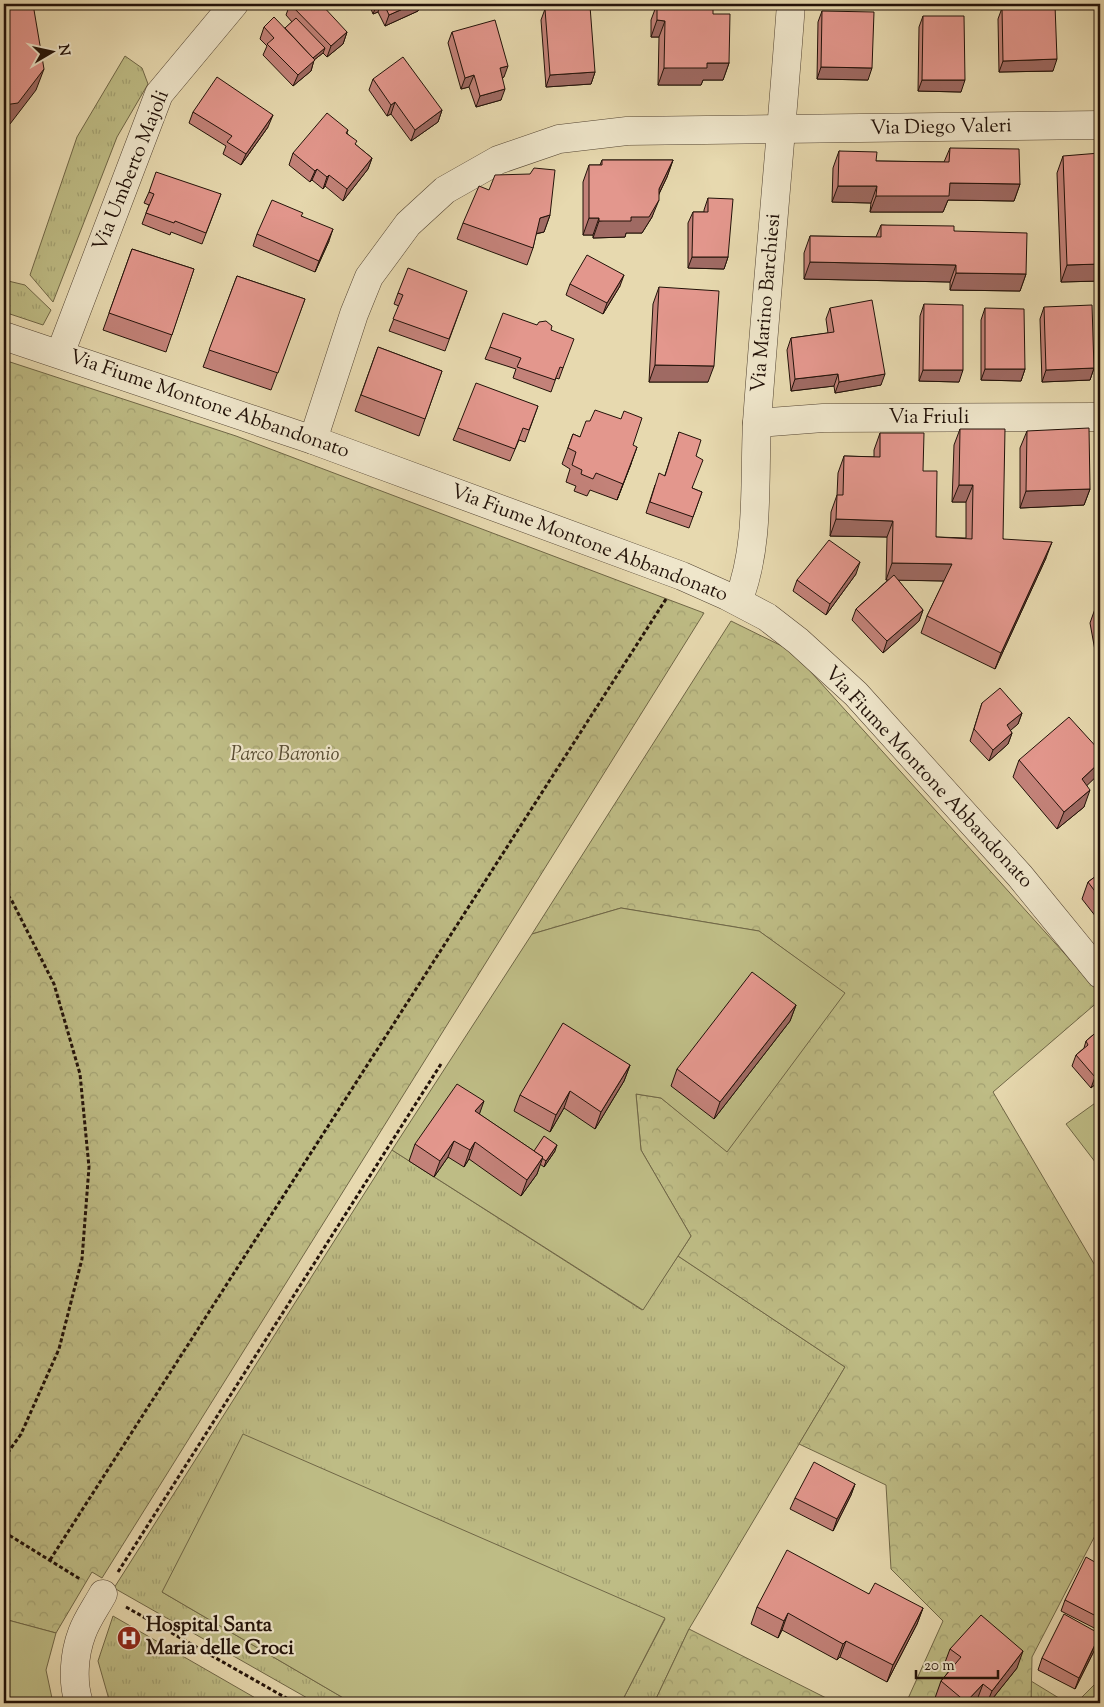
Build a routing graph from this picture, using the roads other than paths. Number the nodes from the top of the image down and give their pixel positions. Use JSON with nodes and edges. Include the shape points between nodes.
{"nodes":[{"id":1,"x":234,"y":4,"type":"edge"},
{"id":2,"x":791,"y":4,"type":"edge"},
{"id":3,"x":1100,"y":125,"type":"edge"},
{"id":4,"x":782,"y":130,"type":"junction"},
{"id":5,"x":4,"y":336,"type":"edge"},
{"id":6,"x":60,"y":354,"type":"junction"},
{"id":7,"x":1100,"y":417,"type":"edge"},
{"id":8,"x":757,"y":422,"type":"junction"},
{"id":9,"x":312,"y":440,"type":"junction"},
{"id":10,"x":738,"y":601,"type":"junction"},
{"id":11,"x":1100,"y":974,"type":"edge"},
{"id":12,"x":103,"y":1594,"type":"road end"},
{"id":13,"x":79,"y":1703,"type":"edge"}],
"edges":[{"from":1,"to":6,"type":"street","name":"Via Umberto Majoli","via":[[159,94]]},
{"from":2,"to":4,"type":"street","name":"Via Marino Barchiesi"},
{"from":3,"to":4,"type":"street","name":"Via Diego Valeri"},
{"from":4,"to":8,"type":"street","name":"Via Marino Barchiesi"},
{"from":4,"to":9,"type":"street","name":"Via Diego Valeri","via":[[627,131],[559,139],[498,160],[445,190],[408,224],[369,277]]},
{"from":5,"to":6,"type":"street","name":"Via Fiume Montone Abbandonato"},
{"from":6,"to":9,"type":"street","name":"Via Fiume Montone Abbandonato"},
{"from":7,"to":8,"type":"street","name":"Via Friuli","via":[[824,418]]},
{"from":8,"to":10,"type":"street","name":"Via Marino Barchiesi","via":[[752,537],[745,584]]},
{"from":9,"to":10,"type":"street","name":"Via Fiume Montone Abbandonato","via":[[682,576]]},
{"from":10,"to":11,"type":"street","name":"Via Fiume Montone Abbandonato","via":[[798,640],[856,694],[1020,876]]},
{"from":12,"to":13,"type":"street","via":[[82,1632],[76,1656]]}]}
